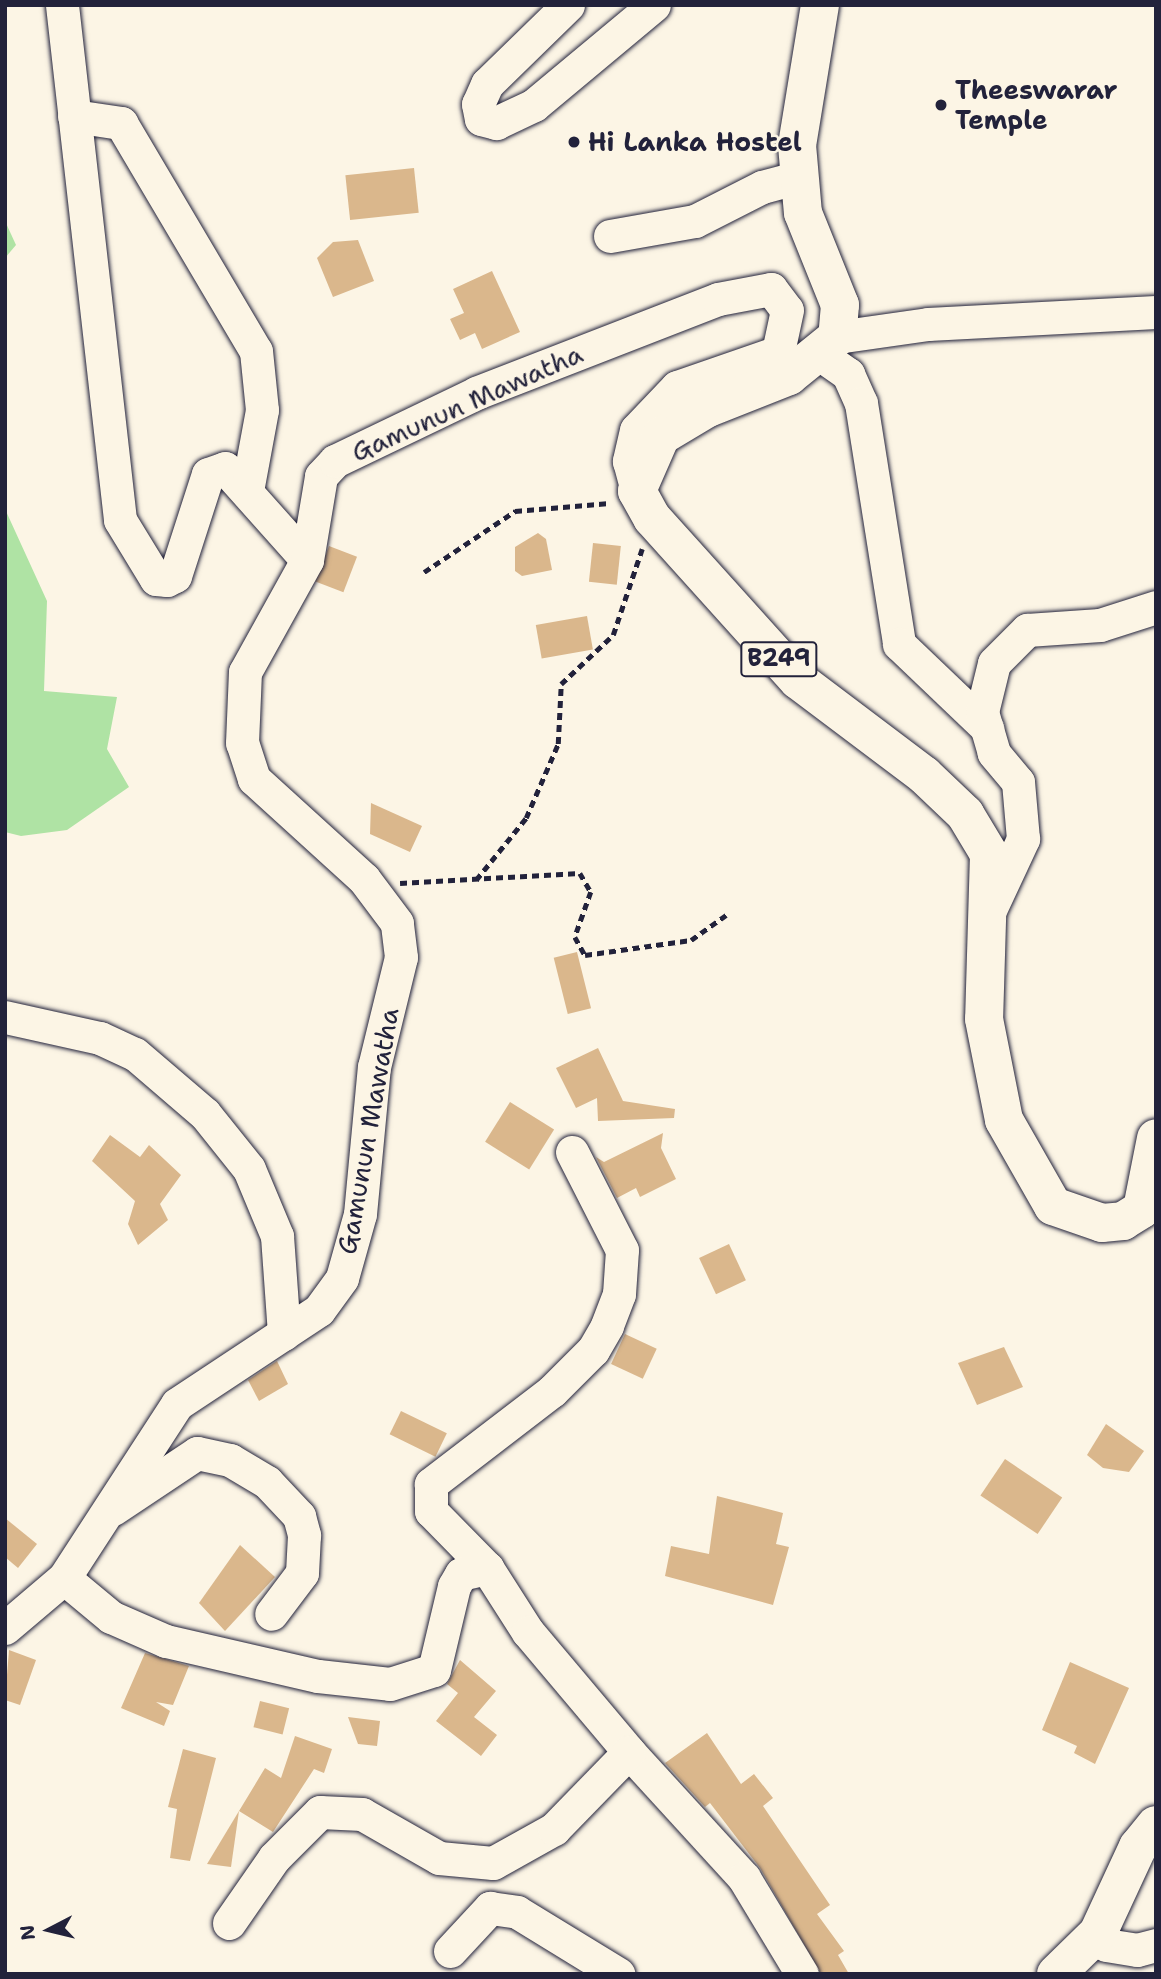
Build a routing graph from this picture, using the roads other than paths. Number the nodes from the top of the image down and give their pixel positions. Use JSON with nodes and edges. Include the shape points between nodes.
{"nodes":[{"id":1,"x":62,"y":5,"type":"edge"},
{"id":2,"x":568,"y":5,"type":"edge"},
{"id":3,"x":654,"y":5,"type":"edge"},
{"id":4,"x":820,"y":5,"type":"edge"},
{"id":5,"x":74,"y":116,"type":"junction"},
{"id":6,"x":800,"y":177,"type":"junction"},
{"id":7,"x":610,"y":236,"type":"dead end"},
{"id":8,"x":1156,"y":312,"type":"edge"},
{"id":9,"x":827,"y":345,"type":"junction"},
{"id":10,"x":247,"y":491,"type":"junction"},
{"id":11,"x":644,"y":503,"type":"junction"},
{"id":12,"x":307,"y":560,"type":"junction"},
{"id":13,"x":1156,"y":607,"type":"edge"},
{"id":14,"x":987,"y":728,"type":"junction"},
{"id":15,"x":989,"y":912,"type":"junction"},
{"id":16,"x":5,"y":1017,"type":"edge"},
{"id":17,"x":1156,"y":1138,"type":"edge"},
{"id":18,"x":572,"y":1152,"type":"dead end"},
{"id":19,"x":284,"y":1334,"type":"junction"},
{"id":20,"x":108,"y":1511,"type":"junction"},
{"id":21,"x":487,"y":1568,"type":"junction"},
{"id":22,"x":64,"y":1578,"type":"junction"},
{"id":23,"x":271,"y":1614,"type":"dead end"},
{"id":24,"x":5,"y":1628,"type":"edge"},
{"id":25,"x":629,"y":1752,"type":"junction"},
{"id":26,"x":1156,"y":1825,"type":"edge"},
{"id":27,"x":229,"y":1923,"type":"dead end"},
{"id":28,"x":1098,"y":1933,"type":"junction"},
{"id":29,"x":1156,"y":1945,"type":"edge"},
{"id":30,"x":450,"y":1951,"type":"dead end"},
{"id":31,"x":1063,"y":1970,"type":"edge"},
{"id":32,"x":618,"y":1974,"type":"edge"},
{"id":33,"x":802,"y":1974,"type":"edge"}],
"edges":[{"from":1,"to":5,"type":"street"},
{"from":2,"to":3,"type":"street","via":[[487,83],[478,104],[481,119],[496,123],[534,105]]},
{"from":4,"to":6,"type":"main road","via":[[797,145]]},
{"from":5,"to":10,"type":"street","via":[[121,123],[256,351],[262,411]]},
{"from":5,"to":10,"type":"street","via":[[120,520],[156,579],[167,580],[175,576],[208,474],[225,468]]},
{"from":6,"to":7,"type":"street","via":[[762,187],[695,221]]},
{"from":6,"to":9,"type":"main road","via":[[803,213],[841,305]]},
{"from":8,"to":9,"type":"street","via":[[928,324]]},
{"from":9,"to":11,"type":"main road","via":[[789,376],[708,408],[661,436]]},
{"from":9,"to":14,"type":"street","via":[[861,403],[899,644]]},
{"from":10,"to":12,"type":"street"},
{"from":11,"to":12,"type":"street","name":"Gamunun Mawatha","via":[[629,461],[636,430],[677,387],[778,352],[787,310],[771,289],[718,299],[489,388],[335,461],[321,475]]},
{"from":11,"to":15,"type":"main road","number":"B249","via":[[798,680],[924,775],[965,814],[989,855]]},
{"from":12,"to":19,"type":"street","name":"Gamunun Mawatha","via":[[245,672],[242,743],[254,779],[364,879],[397,923],[401,957],[374,1067],[360,1214],[342,1278],[319,1310]]},
{"from":13,"to":14,"type":"street","via":[[1100,625],[1027,630],[994,663],[982,712]]},
{"from":14,"to":15,"type":"street","via":[[994,753],[1018,782],[1023,839]]},
{"from":15,"to":17,"type":"main road","number":"B249","via":[[981,967],[984,1018],[1004,1120],[1053,1206],[1102,1223],[1123,1222],[1142,1209]]},
{"from":16,"to":19,"type":"street","via":[[100,1038],[135,1054],[205,1114],[248,1169],[277,1236]]},
{"from":18,"to":21,"type":"street","via":[[622,1250],[619,1294],[593,1350],[431,1484],[431,1511]]},
{"from":19,"to":20,"type":"street","name":"Gamunun Mawatha","via":[[177,1404]]},
{"from":20,"to":22,"type":"street","name":"Gamunun Mawatha"},
{"from":20,"to":23,"type":"street","via":[[197,1453],[230,1460],[267,1482],[299,1516],[304,1535],[302,1573]]},
{"from":21,"to":22,"type":"street","via":[[461,1574],[454,1586],[434,1670],[390,1684],[318,1676],[166,1641],[111,1617]]},
{"from":21,"to":25,"type":"street","via":[[528,1632]]},
{"from":22,"to":24,"type":"street","name":"Gamunun Mawatha"},
{"from":25,"to":27,"type":"street","via":[[554,1829],[493,1863],[439,1858],[362,1814],[320,1812],[274,1858]]},
{"from":25,"to":33,"type":"street","via":[[744,1878]]},
{"from":26,"to":28,"type":"main road","via":[[1138,1847]]},
{"from":28,"to":29,"type":"street","via":[[1106,1945],[1137,1950]]},
{"from":28,"to":31,"type":"main road"},
{"from":30,"to":32,"type":"street","via":[[490,1908],[517,1912]]}]}
